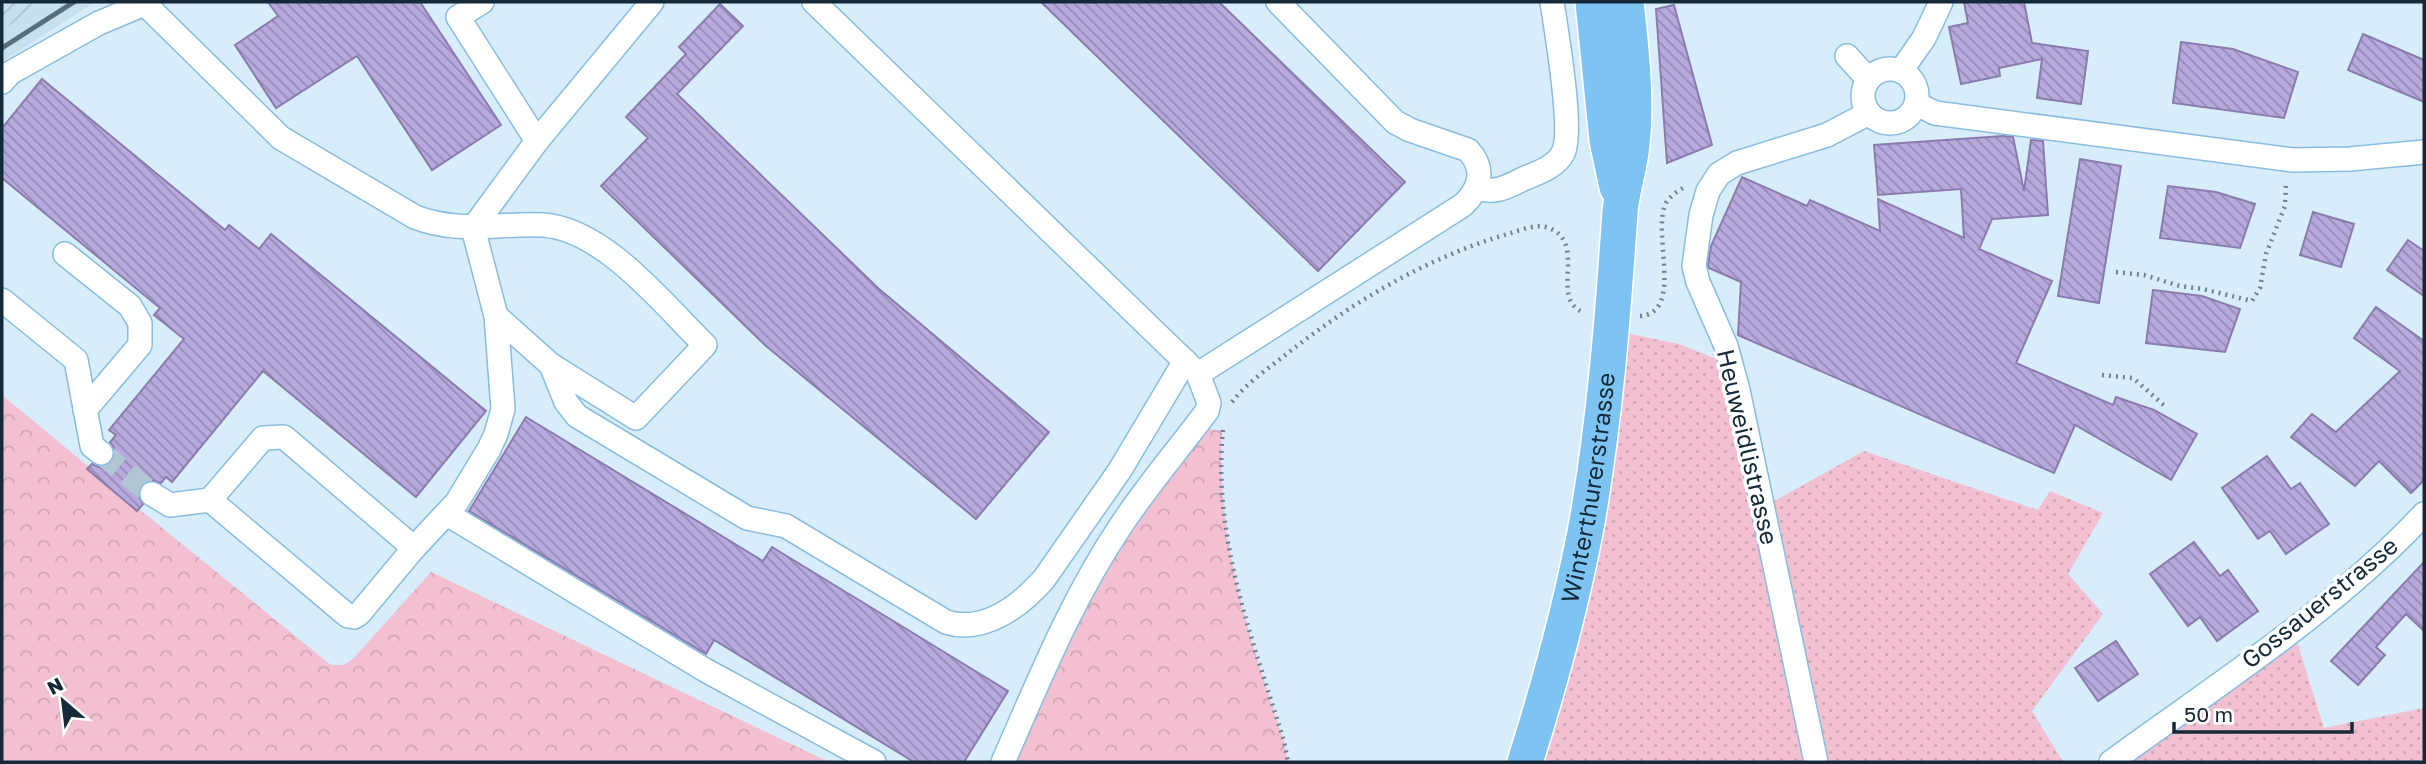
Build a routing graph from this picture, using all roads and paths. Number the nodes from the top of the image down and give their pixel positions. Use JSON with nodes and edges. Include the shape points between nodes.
{"nodes":[{"id":1,"x":482,"y":2,"type":"edge"},
{"id":2,"x":652,"y":2,"type":"edge"},
{"id":3,"x":814,"y":2,"type":"edge"},
{"id":4,"x":1278,"y":2,"type":"edge"},
{"id":5,"x":1552,"y":2,"type":"edge"},
{"id":6,"x":1593,"y":2,"type":"edge"},
{"id":7,"x":1626,"y":2,"type":"edge"},
{"id":8,"x":1941,"y":2,"type":"edge"},
{"id":9,"x":147,"y":3,"type":"edge"},
{"id":10,"x":1847,"y":56,"type":"dead end"},
{"id":11,"x":1901,"y":71,"type":"junction"},
{"id":12,"x":1868,"y":79,"type":"junction"},
{"id":13,"x":2,"y":82,"type":"edge"},
{"id":14,"x":1917,"y":104,"type":"junction"},
{"id":15,"x":1869,"y":113,"type":"junction"},
{"id":16,"x":537,"y":141,"type":"junction"},
{"id":17,"x":2424,"y":152,"type":"edge"},
{"id":18,"x":2284,"y":159,"type":"junction"},
{"id":19,"x":1715,"y":179,"type":"junction"},
{"id":20,"x":1477,"y":188,"type":"junction"},
{"id":21,"x":1621,"y":208,"type":"junction"},
{"id":22,"x":473,"y":228,"type":"junction"},
{"id":23,"x":65,"y":254,"type":"dead end"},
{"id":24,"x":2116,"y":272,"type":"dead end"},
{"id":25,"x":2,"y":300,"type":"edge"},
{"id":26,"x":1589,"y":314,"type":"dead end"},
{"id":27,"x":496,"y":316,"type":"junction"},
{"id":28,"x":1638,"y":316,"type":"dead end"},
{"id":29,"x":551,"y":365,"type":"junction"},
{"id":30,"x":1192,"y":368,"type":"junction"},
{"id":31,"x":2102,"y":375,"type":"dead end"},
{"id":32,"x":2165,"y":407,"type":"dead end"},
{"id":33,"x":1229,"y":409,"type":"dead end"},
{"id":34,"x":85,"y":410,"type":"junction"},
{"id":35,"x":1224,"y":424,"type":"dead end"},
{"id":36,"x":101,"y":453,"type":"tunnel mouth"},
{"id":37,"x":152,"y":494,"type":"tunnel mouth"},
{"id":38,"x":210,"y":500,"type":"junction"},
{"id":39,"x":447,"y":514,"type":"junction"},
{"id":40,"x":2424,"y":514,"type":"edge"},
{"id":41,"x":414,"y":548,"type":"junction"},
{"id":42,"x":874,"y":762,"type":"edge"},
{"id":43,"x":1003,"y":762,"type":"edge"},
{"id":44,"x":1288,"y":762,"type":"edge"},
{"id":45,"x":1525,"y":762,"type":"edge"},
{"id":46,"x":1816,"y":762,"type":"edge"},
{"id":47,"x":2111,"y":762,"type":"edge"}],
"edges":[{"from":1,"to":16,"type":"street","via":[[458,17]]},
{"from":2,"to":16,"type":"street"},
{"from":3,"to":30,"type":"street"},
{"from":4,"to":20,"type":"street","via":[[1395,122],[1468,150],[1479,168]]},
{"from":5,"to":20,"type":"street","via":[[1564,96],[1564,151],[1552,165],[1503,189]]},
{"from":6,"to":21,"type":"highway","via":[[1607,140]]},
{"from":7,"to":21,"type":"highway","via":[[1634,119]]},
{"from":8,"to":11,"type":"street"},
{"from":9,"to":13,"type":"street","via":[[99,23],[10,73]]},
{"from":9,"to":22,"type":"street","via":[[281,138],[415,217],[446,227]]},
{"from":10,"to":12,"type":"street"},
{"from":11,"to":12,"type":"street","via":[[1883,69]]},
{"from":11,"to":14,"type":"street","via":[[1917,88]]},
{"from":12,"to":15,"type":"street","via":[[1863,96]]},
{"from":14,"to":15,"type":"street","via":[[1912,113],[1895,123],[1876,120]]},
{"from":14,"to":18,"type":"street","via":[[1935,113]]},
{"from":15,"to":19,"type":"street","via":[[1827,135],[1737,163]]},
{"from":16,"to":22,"type":"street"},
{"from":17,"to":18,"type":"street"},
{"from":18,"to":24,"type":"path","via":[[2271,176],[2286,181],[2285,206],[2252,301]]},
{"from":19,"to":28,"type":"path","via":[[1687,186],[1667,202],[1662,224],[1662,300],[1654,312]]},
{"from":19,"to":46,"type":"street","name":"Heuweidlistrasse","via":[[1703,203],[1694,266],[1732,365]]},
{"from":20,"to":30,"type":"street","via":[[1463,205]]},
{"from":21,"to":45,"type":"highway","name":"Winterthurerstrasse","via":[[1606,384],[1587,520],[1559,649]]},
{"from":22,"to":27,"type":"street"},
{"from":22,"to":29,"type":"street","via":[[542,225],[579,233],[629,270],[705,345],[636,418]]},
{"from":23,"to":34,"type":"street","via":[[130,306],[140,323],[140,345]]},
{"from":25,"to":34,"type":"street","via":[[76,360]]},
{"from":26,"to":33,"type":"path","via":[[1569,300],[1569,255],[1563,238],[1547,227],[1524,229],[1415,270],[1362,301],[1278,361],[1241,392]]},
{"from":27,"to":29,"type":"street"},
{"from":27,"to":39,"type":"street","via":[[501,422]]},
{"from":29,"to":30,"type":"street","via":[[577,416],[747,518],[786,526],[946,622],[962,626],[1003,614],[1044,579]]},
{"from":30,"to":43,"type":"street","via":[[1209,403],[1207,411],[1143,493],[1096,565]]},
{"from":31,"to":32,"type":"path","via":[[2133,378]]},
{"from":34,"to":36,"type":"street","via":[[92,446]]},
{"from":35,"to":44,"type":"path","via":[[1224,498],[1239,597]]},
{"from":37,"to":38,"type":"street","via":[[170,505]]},
{"from":38,"to":41,"type":"street","via":[[263,438],[284,437]]},
{"from":38,"to":41,"type":"street","via":[[351,617],[359,614]]},
{"from":39,"to":41,"type":"street"},
{"from":39,"to":42,"type":"street","via":[[705,670]]},
{"from":40,"to":47,"type":"street","name":"Gossauerstrasse","via":[[2335,597]]}]}
